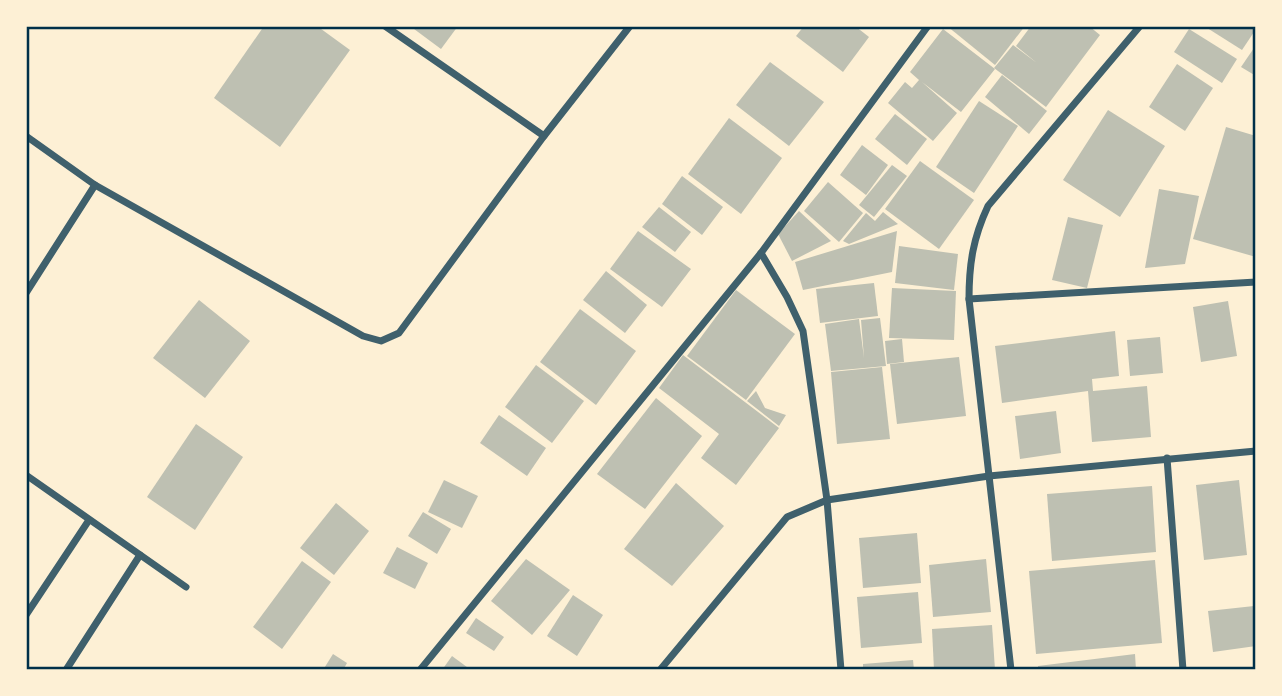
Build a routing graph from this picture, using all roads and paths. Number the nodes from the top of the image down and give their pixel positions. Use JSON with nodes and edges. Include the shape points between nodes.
{"nodes":[{"id":1,"x":385,"y":26,"type":"edge"},
{"id":2,"x":630,"y":26,"type":"edge"},
{"id":3,"x":928,"y":26,"type":"edge"},
{"id":4,"x":1140,"y":26,"type":"edge"},
{"id":5,"x":26,"y":136,"type":"edge"},
{"id":6,"x":544,"y":136,"type":"junction"},
{"id":7,"x":95,"y":185,"type":"junction"},
{"id":8,"x":761,"y":253,"type":"junction"},
{"id":9,"x":1256,"y":282,"type":"edge"},
{"id":10,"x":26,"y":293,"type":"edge"},
{"id":11,"x":969,"y":299,"type":"junction"},
{"id":12,"x":1256,"y":451,"type":"edge"},
{"id":13,"x":1167,"y":458,"type":"junction"},
{"id":14,"x":26,"y":475,"type":"edge"},
{"id":15,"x":989,"y":477,"type":"junction"},
{"id":16,"x":827,"y":500,"type":"junction"},
{"id":17,"x":89,"y":520,"type":"junction"},
{"id":18,"x":140,"y":555,"type":"junction"},
{"id":19,"x":186,"y":587,"type":"dead end"},
{"id":20,"x":26,"y":615,"type":"edge"},
{"id":21,"x":66,"y":670,"type":"edge"},
{"id":22,"x":419,"y":670,"type":"edge"},
{"id":23,"x":660,"y":670,"type":"edge"},
{"id":24,"x":841,"y":670,"type":"edge"},
{"id":25,"x":1011,"y":670,"type":"edge"},
{"id":26,"x":1183,"y":670,"type":"edge"}],
"edges":[{"from":1,"to":6,"type":"street"},
{"from":2,"to":6,"type":"street"},
{"from":3,"to":8,"type":"street"},
{"from":4,"to":11,"type":"street","via":[[988,206],[974,234]]},
{"from":5,"to":7,"type":"street"},
{"from":6,"to":7,"type":"street","via":[[400,333],[381,341],[363,336]]},
{"from":7,"to":10,"type":"street"},
{"from":8,"to":16,"type":"street","via":[[803,331]]},
{"from":8,"to":22,"type":"street"},
{"from":9,"to":11,"type":"street"},
{"from":11,"to":15,"type":"street"},
{"from":12,"to":13,"type":"street"},
{"from":13,"to":15,"type":"street"},
{"from":13,"to":26,"type":"street"},
{"from":14,"to":17,"type":"street"},
{"from":15,"to":16,"type":"street"},
{"from":15,"to":25,"type":"street"},
{"from":16,"to":23,"type":"street","via":[[787,517]]},
{"from":16,"to":24,"type":"street"},
{"from":17,"to":18,"type":"street"},
{"from":17,"to":20,"type":"street"},
{"from":18,"to":19,"type":"street"},
{"from":18,"to":21,"type":"street"}]}
